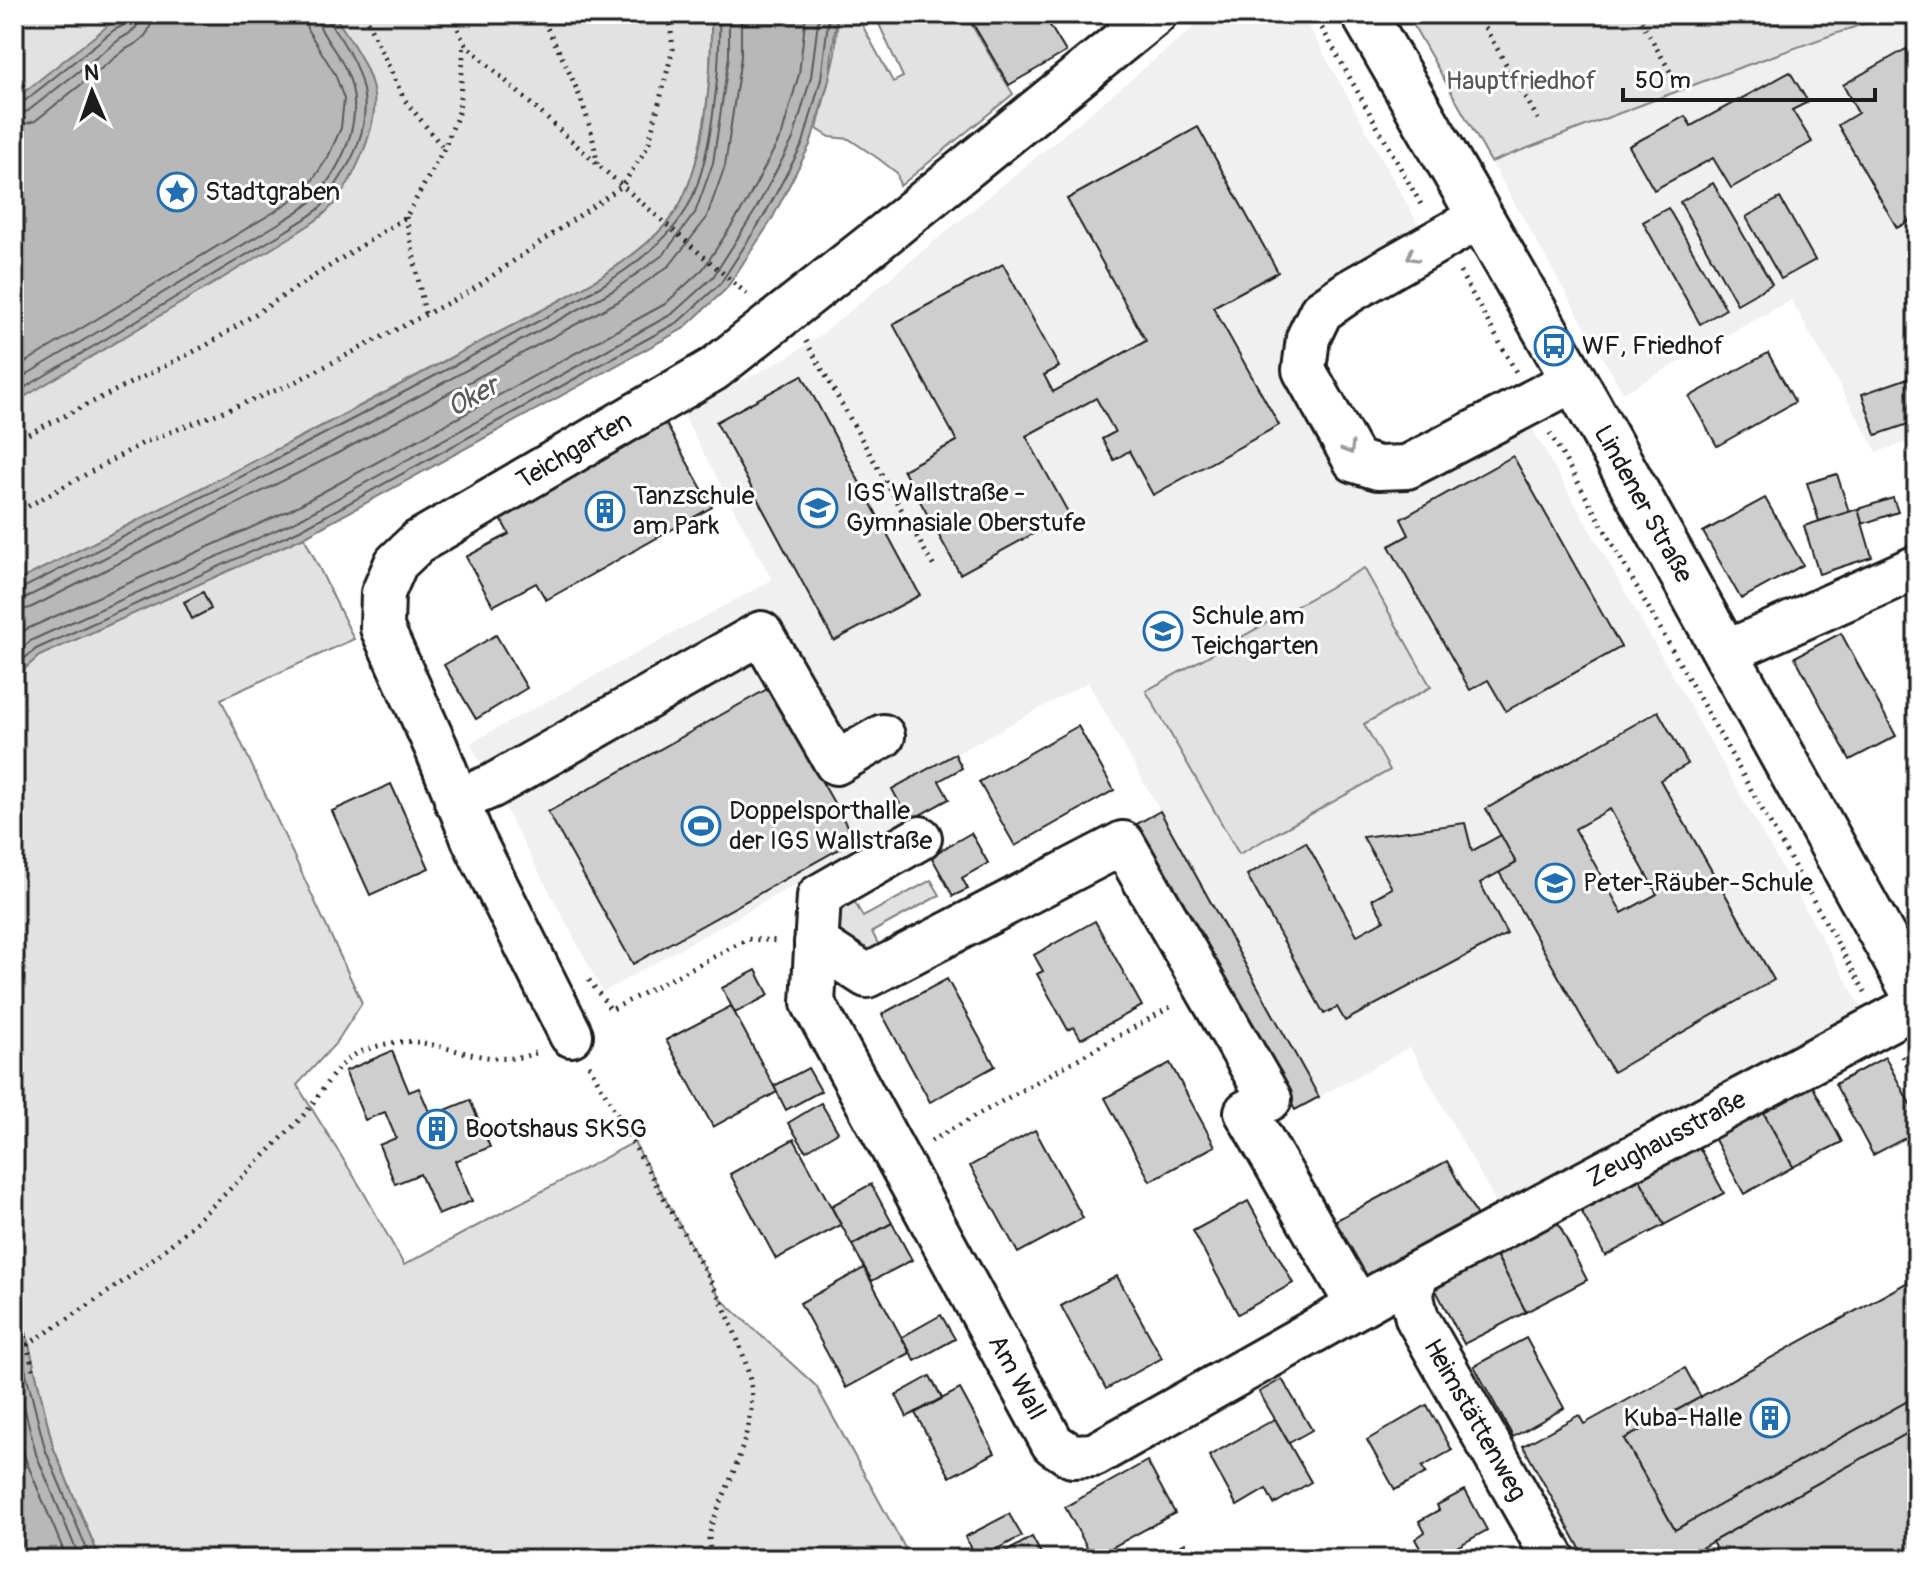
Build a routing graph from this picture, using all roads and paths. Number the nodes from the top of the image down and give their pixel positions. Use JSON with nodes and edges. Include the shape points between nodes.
{"nodes":[{"id":1,"x":364,"y":14,"type":"edge"},
{"id":2,"x":452,"y":14,"type":"edge"},
{"id":3,"x":540,"y":14,"type":"edge"},
{"id":4,"x":669,"y":14,"type":"edge"},
{"id":5,"x":1155,"y":14,"type":"edge"},
{"id":6,"x":1314,"y":14,"type":"edge"},
{"id":7,"x":1364,"y":14,"type":"edge"},
{"id":8,"x":1477,"y":14,"type":"edge"},
{"id":9,"x":1637,"y":14,"type":"edge"},
{"id":10,"x":464,"y":43,"type":"junction"},
{"id":11,"x":1671,"y":73,"type":"dead end"},
{"id":12,"x":1538,"y":119,"type":"dead end"},
{"id":13,"x":444,"y":149,"type":"junction"},
{"id":14,"x":597,"y":164,"type":"junction"},
{"id":15,"x":622,"y":186,"type":"junction"},
{"id":16,"x":406,"y":217,"type":"junction"},
{"id":17,"x":1480,"y":217,"type":"junction"},
{"id":18,"x":1441,"y":239,"type":"junction"},
{"id":19,"x":749,"y":296,"type":"dead end"},
{"id":20,"x":788,"y":309,"type":"junction"},
{"id":21,"x":425,"y":314,"type":"junction"},
{"id":22,"x":1574,"y":380,"type":"junction"},
{"id":23,"x":1532,"y":401,"type":"junction"},
{"id":24,"x":14,"y":441,"type":"edge"},
{"id":25,"x":14,"y":514,"type":"edge"},
{"id":26,"x":934,"y":567,"type":"dead end"},
{"id":27,"x":1917,"y":567,"type":"edge"},
{"id":28,"x":1727,"y":652,"type":"junction"},
{"id":29,"x":883,"y":736,"type":"dead end"},
{"id":30,"x":456,"y":801,"type":"junction"},
{"id":31,"x":920,"y":838,"type":"dead end"},
{"id":32,"x":816,"y":943,"type":"junction"},
{"id":33,"x":583,"y":972,"type":"dead end"},
{"id":34,"x":1206,"y":987,"type":"junction"},
{"id":35,"x":1906,"y":1009,"type":"edge"},
{"id":36,"x":571,"y":1035,"type":"junction"},
{"id":37,"x":898,"y":1159,"type":"junction"},
{"id":38,"x":1415,"y":1274,"type":"junction"},
{"id":39,"x":1358,"y":1306,"type":"junction"},
{"id":40,"x":19,"y":1313,"type":"dead end"},
{"id":41,"x":27,"y":1345,"type":"junction"},
{"id":42,"x":34,"y":1373,"type":"dead end"},
{"id":43,"x":711,"y":1559,"type":"edge"},
{"id":44,"x":1554,"y":1559,"type":"edge"}],
"edges":[{"from":1,"to":13,"type":"path","via":[[404,99]]},
{"from":2,"to":10,"type":"path"},
{"from":3,"to":14,"type":"path","via":[[585,106]]},
{"from":4,"to":15,"type":"path","via":[[673,49],[648,146]]},
{"from":5,"to":20,"type":"street","name":"Teichgarten"},
{"from":6,"to":18,"type":"path"},
{"from":7,"to":17,"type":"main road","name":"Lindener Straße"},
{"from":8,"to":12,"type":"path"},
{"from":9,"to":11,"type":"path"},
{"from":10,"to":13,"type":"path","via":[[459,112]]},
{"from":10,"to":14,"type":"path"},
{"from":13,"to":16,"type":"path"},
{"from":14,"to":15,"type":"path"},
{"from":15,"to":19,"type":"path"},
{"from":15,"to":21,"type":"path","via":[[469,292]]},
{"from":16,"to":21,"type":"path"},
{"from":16,"to":24,"type":"path","via":[[207,345]]},
{"from":17,"to":18,"type":"street"},
{"from":17,"to":22,"type":"main road","name":"Lindener Straße"},
{"from":18,"to":23,"type":"path"},
{"from":18,"to":23,"type":"street","one_way":true,"via":[[1321,311],[1308,338],[1304,370],[1355,461],[1378,468],[1407,467]]},
{"from":20,"to":26,"type":"path"},
{"from":20,"to":30,"type":"street","name":"Teichgarten","via":[[714,369],[418,542],[396,563],[383,593],[382,628]]},
{"from":21,"to":25,"type":"path","via":[[287,386],[143,443]]},
{"from":22,"to":23,"type":"street"},
{"from":22,"to":28,"type":"main road","name":"Lindener Straße"},
{"from":23,"to":35,"type":"path"},
{"from":27,"to":28,"type":"street"},
{"from":28,"to":35,"type":"main road","name":"Lindener Straße"},
{"from":29,"to":30,"type":"street","via":[[836,763],[761,633],[492,786]]},
{"from":30,"to":36,"type":"street","name":"Teichgarten"},
{"from":31,"to":32,"type":"street","name":"Am Wall","via":[[819,896]]},
{"from":32,"to":33,"type":"path","via":[[748,939],[611,1010]]},
{"from":32,"to":34,"type":"street","via":[[867,976],[1123,843]]},
{"from":32,"to":37,"type":"street","name":"Am Wall","via":[[813,1003]]},
{"from":34,"to":37,"type":"path"},
{"from":34,"to":39,"type":"street","via":[[1270,1099],[1246,1112]]},
{"from":35,"to":38,"type":"street","name":"Zeughausstraße"},
{"from":36,"to":41,"type":"path","via":[[528,1057],[471,1054],[414,1041],[386,1044],[344,1062],[299,1120],[186,1230],[108,1293]]},
{"from":36,"to":43,"type":"path","via":[[720,1298],[751,1386],[747,1427],[712,1523]]},
{"from":37,"to":39,"type":"street","name":"Am Wall","via":[[1053,1444],[1072,1456],[1094,1455]]},
{"from":38,"to":39,"type":"street","name":"Am Wall"},
{"from":38,"to":44,"type":"street","name":"Heimstättenweg","via":[[1412,1297],[1417,1318]]},
{"from":40,"to":41,"type":"path"},
{"from":41,"to":42,"type":"path"}]}
